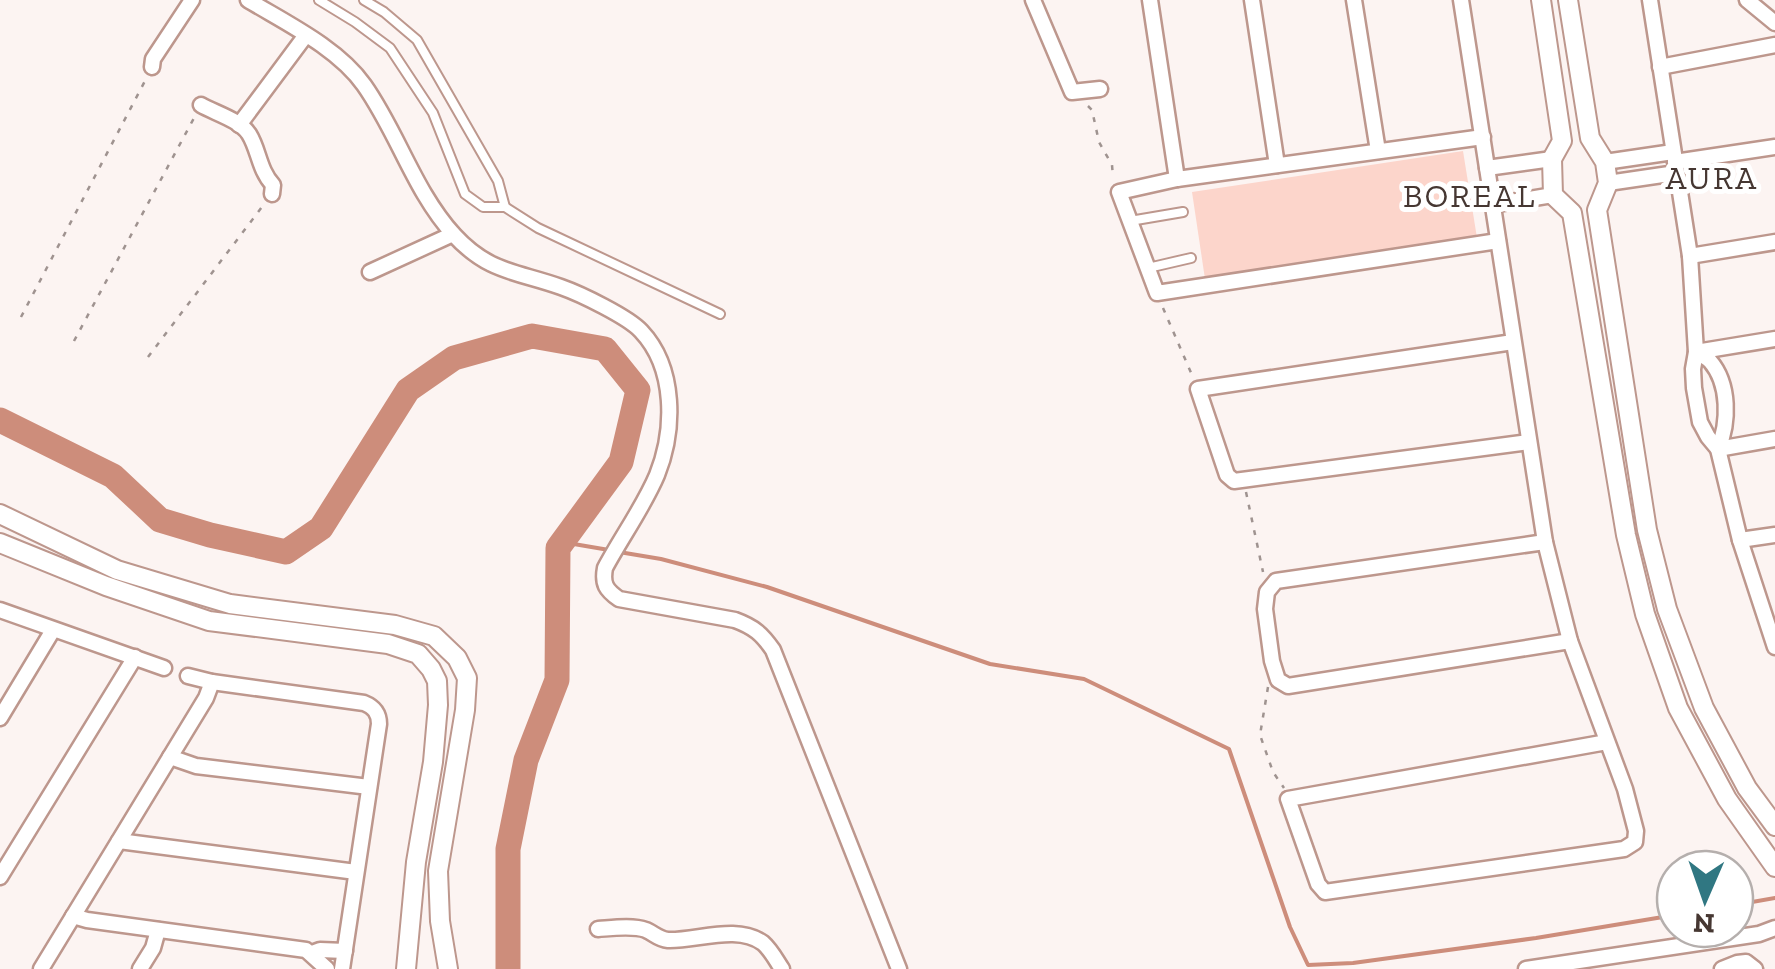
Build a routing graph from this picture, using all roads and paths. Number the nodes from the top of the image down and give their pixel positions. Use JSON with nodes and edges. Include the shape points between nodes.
{"nodes":[{"id":1,"x":192,"y":0,"type":"edge"},
{"id":2,"x":248,"y":0,"type":"edge"},
{"id":3,"x":319,"y":0,"type":"edge"},
{"id":4,"x":364,"y":0,"type":"edge"},
{"id":5,"x":1033,"y":0,"type":"edge"},
{"id":6,"x":1150,"y":0,"type":"edge"},
{"id":7,"x":1252,"y":0,"type":"edge"},
{"id":8,"x":1354,"y":0,"type":"edge"},
{"id":9,"x":1461,"y":0,"type":"edge"},
{"id":10,"x":1541,"y":0,"type":"edge"},
{"id":11,"x":1568,"y":0,"type":"edge"},
{"id":12,"x":1650,"y":0,"type":"edge"},
{"id":13,"x":1747,"y":0,"type":"edge"},
{"id":14,"x":1775,"y":23,"type":"edge"},
{"id":15,"x":306,"y":35,"type":"junction"},
{"id":16,"x":1775,"y":45,"type":"edge"},
{"id":17,"x":152,"y":67,"type":"joint"},
{"id":18,"x":1660,"y":67,"type":"junction"},
{"id":19,"x":1100,"y":89,"type":"dead end"},
{"id":20,"x":1072,"y":92,"type":"junction"},
{"id":21,"x":201,"y":105,"type":"joint"},
{"id":22,"x":239,"y":125,"type":"junction"},
{"id":23,"x":1483,"y":136,"type":"junction"},
{"id":24,"x":1590,"y":138,"type":"junction"},
{"id":25,"x":1562,"y":142,"type":"junction"},
{"id":26,"x":1775,"y":147,"type":"edge"},
{"id":27,"x":1378,"y":151,"type":"junction"},
{"id":28,"x":1552,"y":159,"type":"junction"},
{"id":29,"x":1605,"y":162,"type":"junction"},
{"id":30,"x":1674,"y":162,"type":"junction"},
{"id":31,"x":1278,"y":165,"type":"junction"},
{"id":32,"x":1487,"y":168,"type":"junction"},
{"id":33,"x":1177,"y":179,"type":"junction"},
{"id":34,"x":1608,"y":183,"type":"junction"},
{"id":35,"x":1118,"y":192,"type":"junction"},
{"id":36,"x":272,"y":194,"type":"joint"},
{"id":37,"x":1553,"y":196,"type":"junction"},
{"id":38,"x":1492,"y":205,"type":"junction"},
{"id":39,"x":505,"y":208,"type":"junction"},
{"id":40,"x":1597,"y":210,"type":"junction"},
{"id":41,"x":1182,"y":212,"type":"dead end"},
{"id":42,"x":1572,"y":214,"type":"junction"},
{"id":43,"x":1130,"y":221,"type":"junction"},
{"id":44,"x":453,"y":234,"type":"junction"},
{"id":45,"x":1498,"y":241,"type":"junction"},
{"id":46,"x":1775,"y":242,"type":"edge"},
{"id":47,"x":1690,"y":256,"type":"junction"},
{"id":48,"x":1191,"y":258,"type":"dead end"},
{"id":49,"x":1148,"y":268,"type":"junction"},
{"id":50,"x":370,"y":272,"type":"dead end"},
{"id":51,"x":1157,"y":293,"type":"junction"},
{"id":52,"x":720,"y":314,"type":"dead end"},
{"id":53,"x":21,"y":317,"type":"dead end"},
{"id":54,"x":1775,"y":340,"type":"edge"},
{"id":55,"x":74,"y":341,"type":"dead end"},
{"id":56,"x":1514,"y":342,"type":"junction"},
{"id":57,"x":1696,"y":352,"type":"junction"},
{"id":58,"x":148,"y":358,"type":"dead end"},
{"id":59,"x":1198,"y":389,"type":"junction"},
{"id":60,"x":1775,"y":440,"type":"edge"},
{"id":61,"x":1530,"y":442,"type":"junction"},
{"id":62,"x":1718,"y":449,"type":"junction"},
{"id":63,"x":1244,"y":481,"type":"junction"},
{"id":64,"x":0,"y":514,"type":"edge"},
{"id":65,"x":1775,"y":535,"type":"edge"},
{"id":66,"x":1740,"y":540,"type":"junction"},
{"id":67,"x":1545,"y":542,"type":"junction"},
{"id":68,"x":0,"y":543,"type":"edge"},
{"id":69,"x":112,"y":578,"type":"junction"},
{"id":70,"x":1267,"y":592,"type":"junction"},
{"id":71,"x":0,"y":610,"type":"edge"},
{"id":72,"x":53,"y":630,"type":"junction"},
{"id":73,"x":1773,"y":639,"type":"edge"},
{"id":74,"x":1570,"y":641,"type":"junction"},
{"id":75,"x":135,"y":657,"type":"junction"},
{"id":76,"x":1272,"y":661,"type":"junction"},
{"id":77,"x":164,"y":668,"type":"dead end"},
{"id":78,"x":188,"y":676,"type":"dead end"},
{"id":79,"x":212,"y":682,"type":"junction"},
{"id":80,"x":0,"y":718,"type":"edge"},
{"id":81,"x":1607,"y":742,"type":"junction"},
{"id":82,"x":170,"y":757,"type":"junction"},
{"id":83,"x":369,"y":788,"type":"junction"},
{"id":84,"x":1288,"y":800,"type":"junction"},
{"id":85,"x":1775,"y":826,"type":"edge"},
{"id":86,"x":119,"y":841,"type":"junction"},
{"id":87,"x":416,"y":862,"type":"junction"},
{"id":88,"x":1775,"y":867,"type":"edge"},
{"id":89,"x":438,"y":871,"type":"junction"},
{"id":90,"x":356,"y":872,"type":"junction"},
{"id":91,"x":0,"y":877,"type":"edge"},
{"id":92,"x":73,"y":916,"type":"junction"},
{"id":93,"x":598,"y":928,"type":"dead end"},
{"id":94,"x":1775,"y":928,"type":"edge"},
{"id":95,"x":158,"y":930,"type":"junction"},
{"id":96,"x":344,"y":951,"type":"junction"},
{"id":97,"x":312,"y":953,"type":"junction"},
{"id":98,"x":40,"y":969,"type":"edge"},
{"id":99,"x":140,"y":969,"type":"edge"},
{"id":100,"x":327,"y":969,"type":"edge"},
{"id":101,"x":342,"y":969,"type":"edge"},
{"id":102,"x":406,"y":969,"type":"edge"},
{"id":103,"x":448,"y":969,"type":"edge"},
{"id":104,"x":782,"y":969,"type":"edge"},
{"id":105,"x":899,"y":969,"type":"edge"},
{"id":106,"x":1526,"y":969,"type":"edge"},
{"id":107,"x":1722,"y":969,"type":"edge"},
{"id":108,"x":1755,"y":969,"type":"edge"}],
"edges":[{"from":1,"to":17,"type":"street"},
{"from":2,"to":15,"type":"street"},
{"from":3,"to":39,"type":"lane","via":[[390,48],[433,114],[465,194],[483,207]]},
{"from":4,"to":39,"type":"lane","via":[[417,40],[498,181]]},
{"from":5,"to":20,"type":"street"},
{"from":6,"to":33,"type":"street"},
{"from":7,"to":31,"type":"street"},
{"from":8,"to":27,"type":"street"},
{"from":9,"to":23,"type":"street"},
{"from":10,"to":25,"type":"street"},
{"from":11,"to":24,"type":"street"},
{"from":12,"to":18,"type":"street"},
{"from":13,"to":14,"type":"street"},
{"from":15,"to":22,"type":"street"},
{"from":15,"to":44,"type":"street","via":[[363,84]]},
{"from":16,"to":18,"type":"street"},
{"from":17,"to":53,"type":"path"},
{"from":18,"to":30,"type":"street"},
{"from":19,"to":20,"type":"street"},
{"from":20,"to":35,"type":"path","via":[[1092,110]]},
{"from":21,"to":22,"type":"street"},
{"from":21,"to":55,"type":"path"},
{"from":22,"to":36,"type":"street","via":[[248,132]]},
{"from":23,"to":27,"type":"street"},
{"from":23,"to":32,"type":"street"},
{"from":24,"to":25,"type":"street"},
{"from":24,"to":29,"type":"street"},
{"from":25,"to":28,"type":"street"},
{"from":26,"to":30,"type":"street"},
{"from":27,"to":31,"type":"street"},
{"from":28,"to":32,"type":"street"},
{"from":28,"to":37,"type":"street"},
{"from":29,"to":30,"type":"street"},
{"from":29,"to":34,"type":"street"},
{"from":30,"to":34,"type":"street"},
{"from":30,"to":47,"type":"street"},
{"from":31,"to":33,"type":"street"},
{"from":32,"to":38,"type":"street"},
{"from":33,"to":35,"type":"street"},
{"from":34,"to":40,"type":"street"},
{"from":35,"to":43,"type":"street"},
{"from":36,"to":58,"type":"path"},
{"from":37,"to":38,"type":"street"},
{"from":37,"to":42,"type":"street"},
{"from":38,"to":45,"type":"street"},
{"from":39,"to":52,"type":"lane"},
{"from":40,"to":42,"type":"street"},
{"from":40,"to":85,"type":"street","via":[[1647,530],[1667,609],[1704,708]]},
{"from":41,"to":43,"type":"lane"},
{"from":42,"to":88,"type":"street","via":[[1645,614],[1678,708],[1728,800]]},
{"from":43,"to":49,"type":"street"},
{"from":44,"to":50,"type":"street"},
{"from":44,"to":105,"type":"street","via":[[490,265],[565,288],[606,309],[640,329],[659,355],[668,388],[668,436],[656,475],[602,580],[618,599],[735,620],[763,635]]},
{"from":45,"to":51,"type":"street"},
{"from":45,"to":56,"type":"street"},
{"from":46,"to":47,"type":"street"},
{"from":47,"to":57,"type":"street"},
{"from":48,"to":49,"type":"lane"},
{"from":49,"to":51,"type":"street"},
{"from":51,"to":59,"type":"path"},
{"from":54,"to":57,"type":"street"},
{"from":56,"to":59,"type":"street"},
{"from":56,"to":61,"type":"street"},
{"from":57,"to":62,"type":"street","via":[[1700,422]]},
{"from":57,"to":62,"type":"street","via":[[1722,382],[1726,431]]},
{"from":59,"to":63,"type":"street","via":[[1227,475]]},
{"from":60,"to":62,"type":"street"},
{"from":61,"to":63,"type":"street"},
{"from":61,"to":67,"type":"street"},
{"from":62,"to":66,"type":"street"},
{"from":63,"to":70,"type":"path"},
{"from":64,"to":69,"type":"street"},
{"from":65,"to":66,"type":"street"},
{"from":66,"to":73,"type":"street"},
{"from":67,"to":70,"type":"street","via":[[1276,581]]},
{"from":67,"to":74,"type":"street"},
{"from":68,"to":69,"type":"street"},
{"from":69,"to":87,"type":"street","via":[[209,620],[388,644],[418,654],[436,681],[438,705]]},
{"from":69,"to":89,"type":"street","via":[[434,636],[467,678]]},
{"from":70,"to":76,"type":"street"},
{"from":71,"to":72,"type":"street"},
{"from":72,"to":75,"type":"street"},
{"from":72,"to":80,"type":"street"},
{"from":74,"to":76,"type":"street","via":[[1288,686],[1278,680]]},
{"from":74,"to":81,"type":"street"},
{"from":75,"to":77,"type":"street"},
{"from":75,"to":91,"type":"street"},
{"from":76,"to":84,"type":"path","via":[[1260,735]]},
{"from":78,"to":79,"type":"street"},
{"from":79,"to":82,"type":"street"},
{"from":79,"to":83,"type":"street","via":[[372,707],[379,724]]},
{"from":81,"to":84,"type":"street"},
{"from":81,"to":84,"type":"street","via":[[1636,831],[1624,850],[1324,892]]},
{"from":82,"to":83,"type":"street"},
{"from":82,"to":86,"type":"street"},
{"from":83,"to":90,"type":"street"},
{"from":86,"to":90,"type":"street"},
{"from":86,"to":92,"type":"street"},
{"from":87,"to":89,"type":"street"},
{"from":87,"to":102,"type":"street"},
{"from":89,"to":103,"type":"street"},
{"from":90,"to":96,"type":"street"},
{"from":92,"to":95,"type":"street"},
{"from":92,"to":98,"type":"street"},
{"from":93,"to":104,"type":"street","via":[[645,930],[670,940],[745,936],[759,940]]},
{"from":94,"to":106,"type":"street"},
{"from":95,"to":97,"type":"street"},
{"from":95,"to":99,"type":"street"},
{"from":96,"to":97,"type":"street"},
{"from":96,"to":101,"type":"street"},
{"from":97,"to":100,"type":"street"},
{"from":107,"to":108,"type":"street","via":[[1746,962]]}]}
